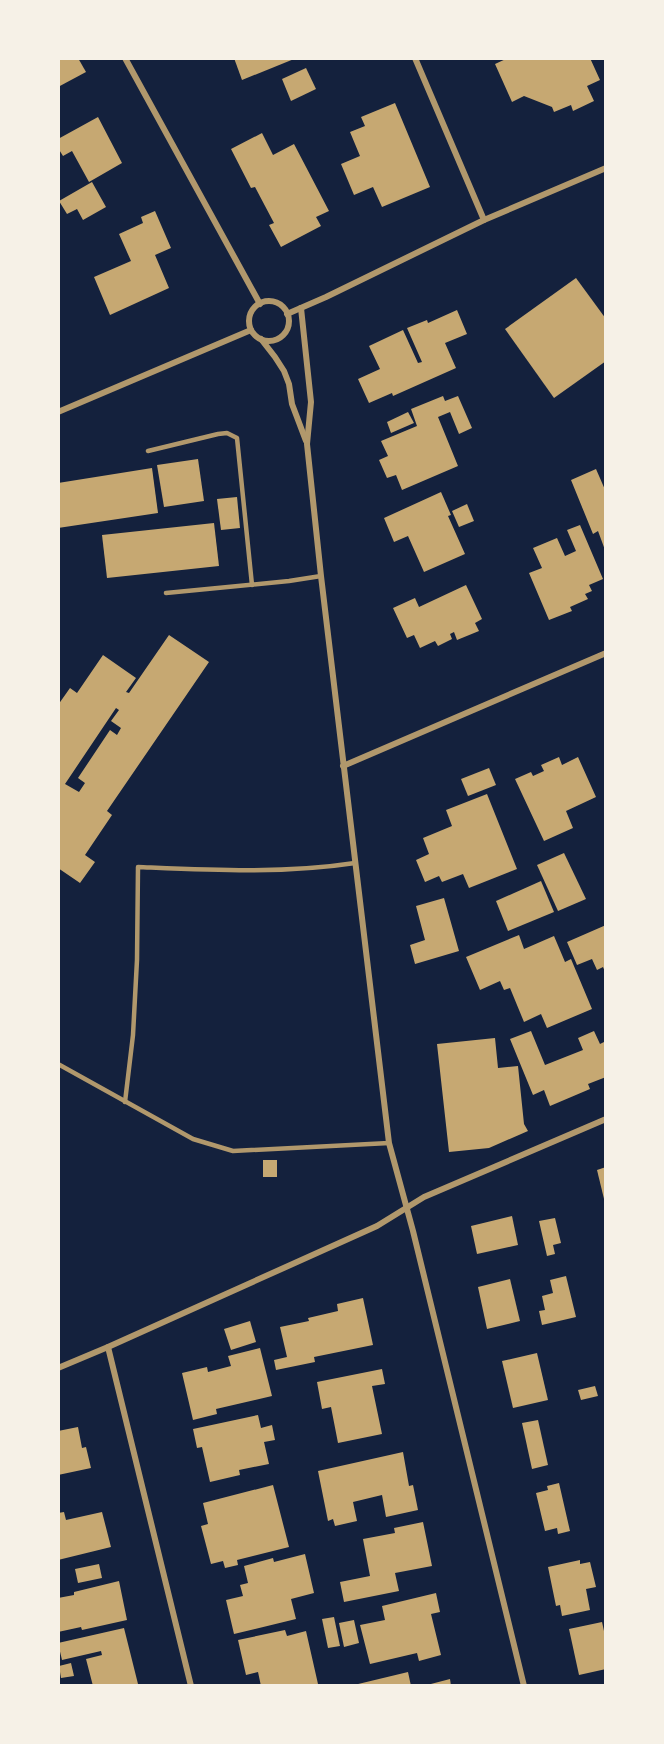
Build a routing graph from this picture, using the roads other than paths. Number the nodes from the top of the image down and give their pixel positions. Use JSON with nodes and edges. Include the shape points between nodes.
{"nodes":[{"id":1,"x":125,"y":58,"type":"edge"},
{"id":2,"x":415,"y":58,"type":"edge"},
{"id":3,"x":606,"y":168,"type":"edge"},
{"id":4,"x":484,"y":219,"type":"junction"},
{"id":5,"x":260,"y":304,"type":"junction"},
{"id":6,"x":301,"y":308,"type":"junction"},
{"id":7,"x":287,"y":314,"type":"junction"},
{"id":8,"x":251,"y":330,"type":"junction"},
{"id":9,"x":261,"y":339,"type":"junction"},
{"id":10,"x":58,"y":412,"type":"edge"},
{"id":11,"x":307,"y":444,"type":"junction"},
{"id":12,"x":148,"y":451,"type":"dead end"},
{"id":13,"x":321,"y":576,"type":"junction"},
{"id":14,"x":252,"y":585,"type":"junction"},
{"id":15,"x":166,"y":593,"type":"dead end"},
{"id":16,"x":606,"y":653,"type":"edge"},
{"id":17,"x":343,"y":766,"type":"junction"},
{"id":18,"x":355,"y":863,"type":"junction"},
{"id":19,"x":58,"y":1064,"type":"edge"},
{"id":20,"x":125,"y":1102,"type":"junction"},
{"id":21,"x":606,"y":1119,"type":"edge"},
{"id":22,"x":389,"y":1143,"type":"junction"},
{"id":23,"x":407,"y":1208,"type":"junction"},
{"id":24,"x":108,"y":1347,"type":"junction"},
{"id":25,"x":58,"y":1368,"type":"edge"},
{"id":26,"x":191,"y":1686,"type":"edge"},
{"id":27,"x":524,"y":1686,"type":"edge"}],
"edges":[{"from":1,"to":5,"type":"street"},
{"from":2,"to":4,"type":"street"},
{"from":3,"to":4,"type":"street"},
{"from":4,"to":6,"type":"street"},
{"from":5,"to":7,"type":"street","via":[[278,303]]},
{"from":5,"to":8,"type":"street","via":[[249,317]]},
{"from":6,"to":7,"type":"street"},
{"from":6,"to":11,"type":"street","via":[[311,402]]},
{"from":7,"to":9,"type":"street","via":[[285,334],[270,341]]},
{"from":8,"to":9,"type":"street"},
{"from":8,"to":10,"type":"street"},
{"from":9,"to":11,"type":"street","via":[[284,371]]},
{"from":11,"to":13,"type":"street"},
{"from":12,"to":14,"type":"lane","via":[[218,434],[237,438]]},
{"from":13,"to":14,"type":"lane"},
{"from":13,"to":17,"type":"street"},
{"from":14,"to":15,"type":"lane"},
{"from":16,"to":17,"type":"street"},
{"from":17,"to":18,"type":"street"},
{"from":18,"to":20,"type":"lane","via":[[224,871],[138,867],[133,1035]]},
{"from":18,"to":22,"type":"street"},
{"from":19,"to":20,"type":"lane"},
{"from":20,"to":22,"type":"lane","via":[[193,1139],[233,1151]]},
{"from":21,"to":23,"type":"street","via":[[424,1197]]},
{"from":22,"to":23,"type":"street"},
{"from":23,"to":24,"type":"street","via":[[377,1226]]},
{"from":23,"to":27,"type":"street"},
{"from":24,"to":25,"type":"street"},
{"from":24,"to":26,"type":"street"}]}
